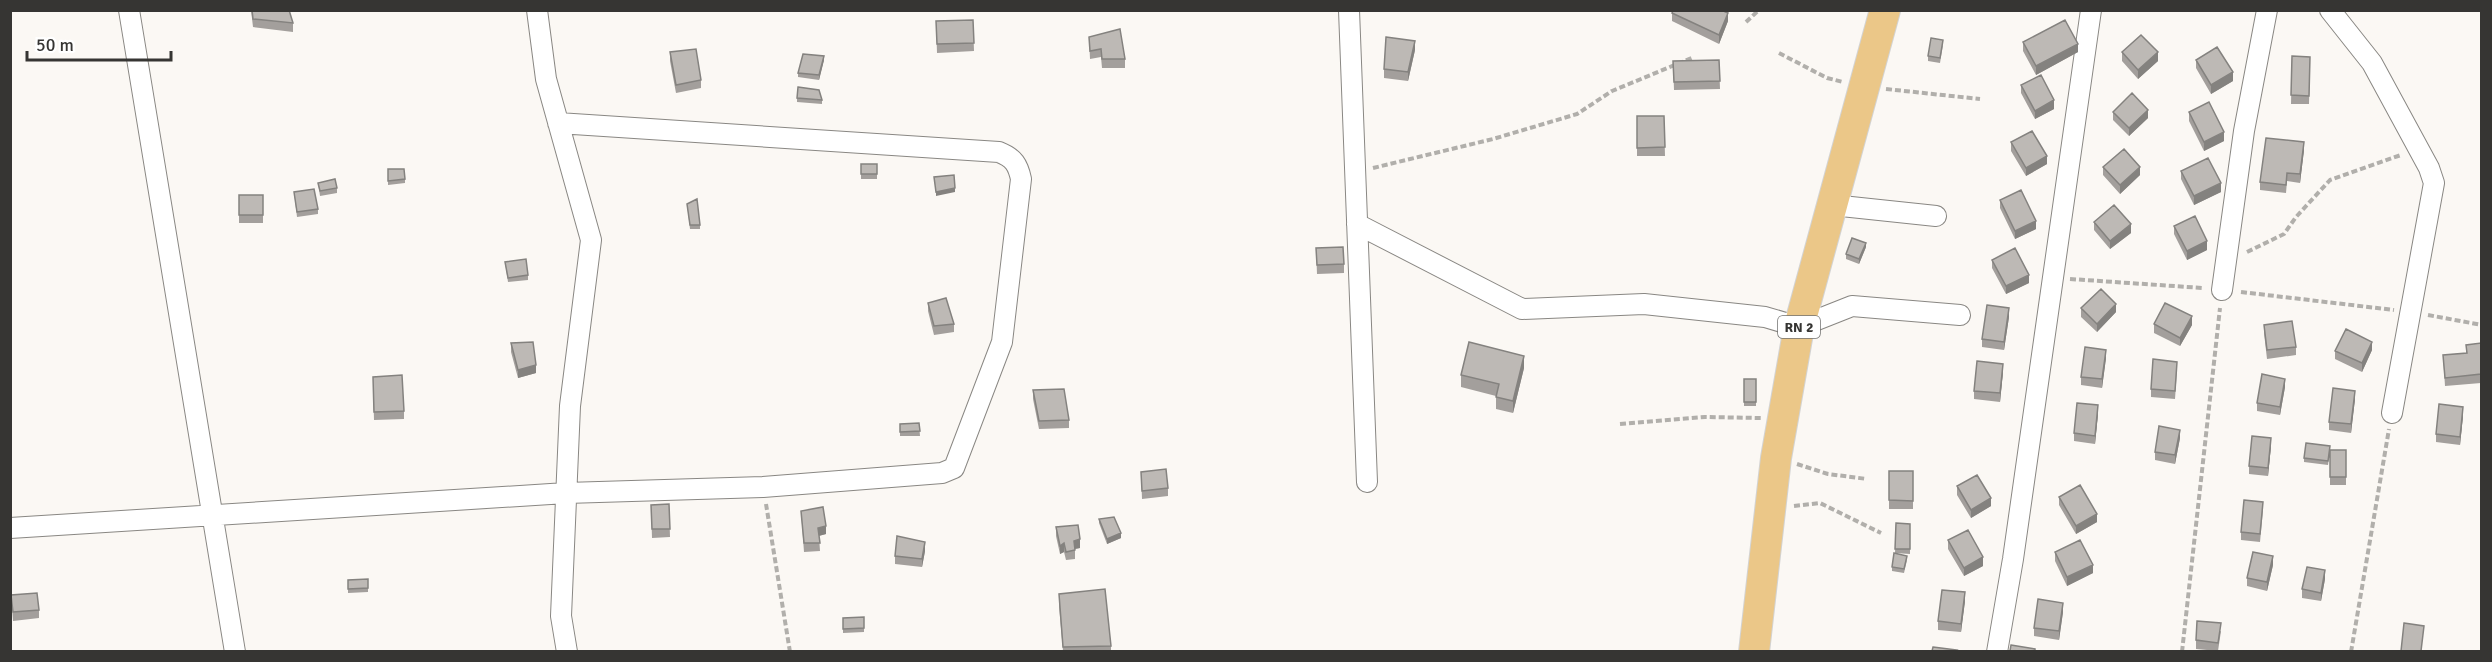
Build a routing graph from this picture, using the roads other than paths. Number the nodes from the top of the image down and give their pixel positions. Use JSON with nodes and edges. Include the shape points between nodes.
{"nodes":[{"id":1,"x":129,"y":10,"type":"edge"},
{"id":2,"x":537,"y":10,"type":"edge"},
{"id":3,"x":1349,"y":10,"type":"edge"},
{"id":4,"x":1885,"y":10,"type":"edge"},
{"id":5,"x":2091,"y":10,"type":"edge"},
{"id":6,"x":2267,"y":10,"type":"edge"},
{"id":7,"x":2330,"y":10,"type":"edge"},
{"id":8,"x":558,"y":123,"type":"junction"},
{"id":9,"x":1832,"y":205,"type":"junction"},
{"id":10,"x":1936,"y":216,"type":"dead end"},
{"id":11,"x":1356,"y":224,"type":"junction"},
{"id":12,"x":2222,"y":290,"type":"road end"},
{"id":13,"x":1960,"y":315,"type":"dead end"},
{"id":14,"x":1799,"y":327,"type":"junction"},
{"id":15,"x":2392,"y":413,"type":"road end"},
{"id":16,"x":1367,"y":482,"type":"dead end"},
{"id":17,"x":566,"y":493,"type":"junction"},
{"id":18,"x":213,"y":515,"type":"junction"},
{"id":19,"x":10,"y":528,"type":"edge"},
{"id":20,"x":235,"y":651,"type":"edge"},
{"id":21,"x":567,"y":651,"type":"edge"},
{"id":22,"x":1754,"y":651,"type":"edge"},
{"id":23,"x":1997,"y":651,"type":"edge"}],
"edges":[{"from":1,"to":18,"type":"street"},
{"from":2,"to":8,"type":"street","via":[[540,51]]},
{"from":3,"to":11,"type":"street"},
{"from":4,"to":9,"type":"main road","number":"RN 2"},
{"from":5,"to":23,"type":"street"},
{"from":6,"to":12,"type":"street","via":[[2244,131]]},
{"from":7,"to":15,"type":"street","via":[[2372,63],[2434,183]]},
{"from":8,"to":17,"type":"street","via":[[591,240],[571,394]]},
{"from":8,"to":17,"type":"street","via":[[999,152],[1018,165],[1022,179],[1002,342],[954,468],[942,473],[763,487]]},
{"from":9,"to":10,"type":"street"},
{"from":9,"to":14,"type":"main road","number":"RN 2"},
{"from":11,"to":14,"type":"street","via":[[1521,309],[1644,304],[1765,317]]},
{"from":11,"to":16,"type":"street"},
{"from":13,"to":14,"type":"street","via":[[1852,306]]},
{"from":14,"to":22,"type":"main road","number":"RN 2","via":[[1776,458]]},
{"from":17,"to":18,"type":"street"},
{"from":17,"to":21,"type":"street","via":[[561,616]]},
{"from":18,"to":19,"type":"street"},
{"from":18,"to":20,"type":"street"}]}
